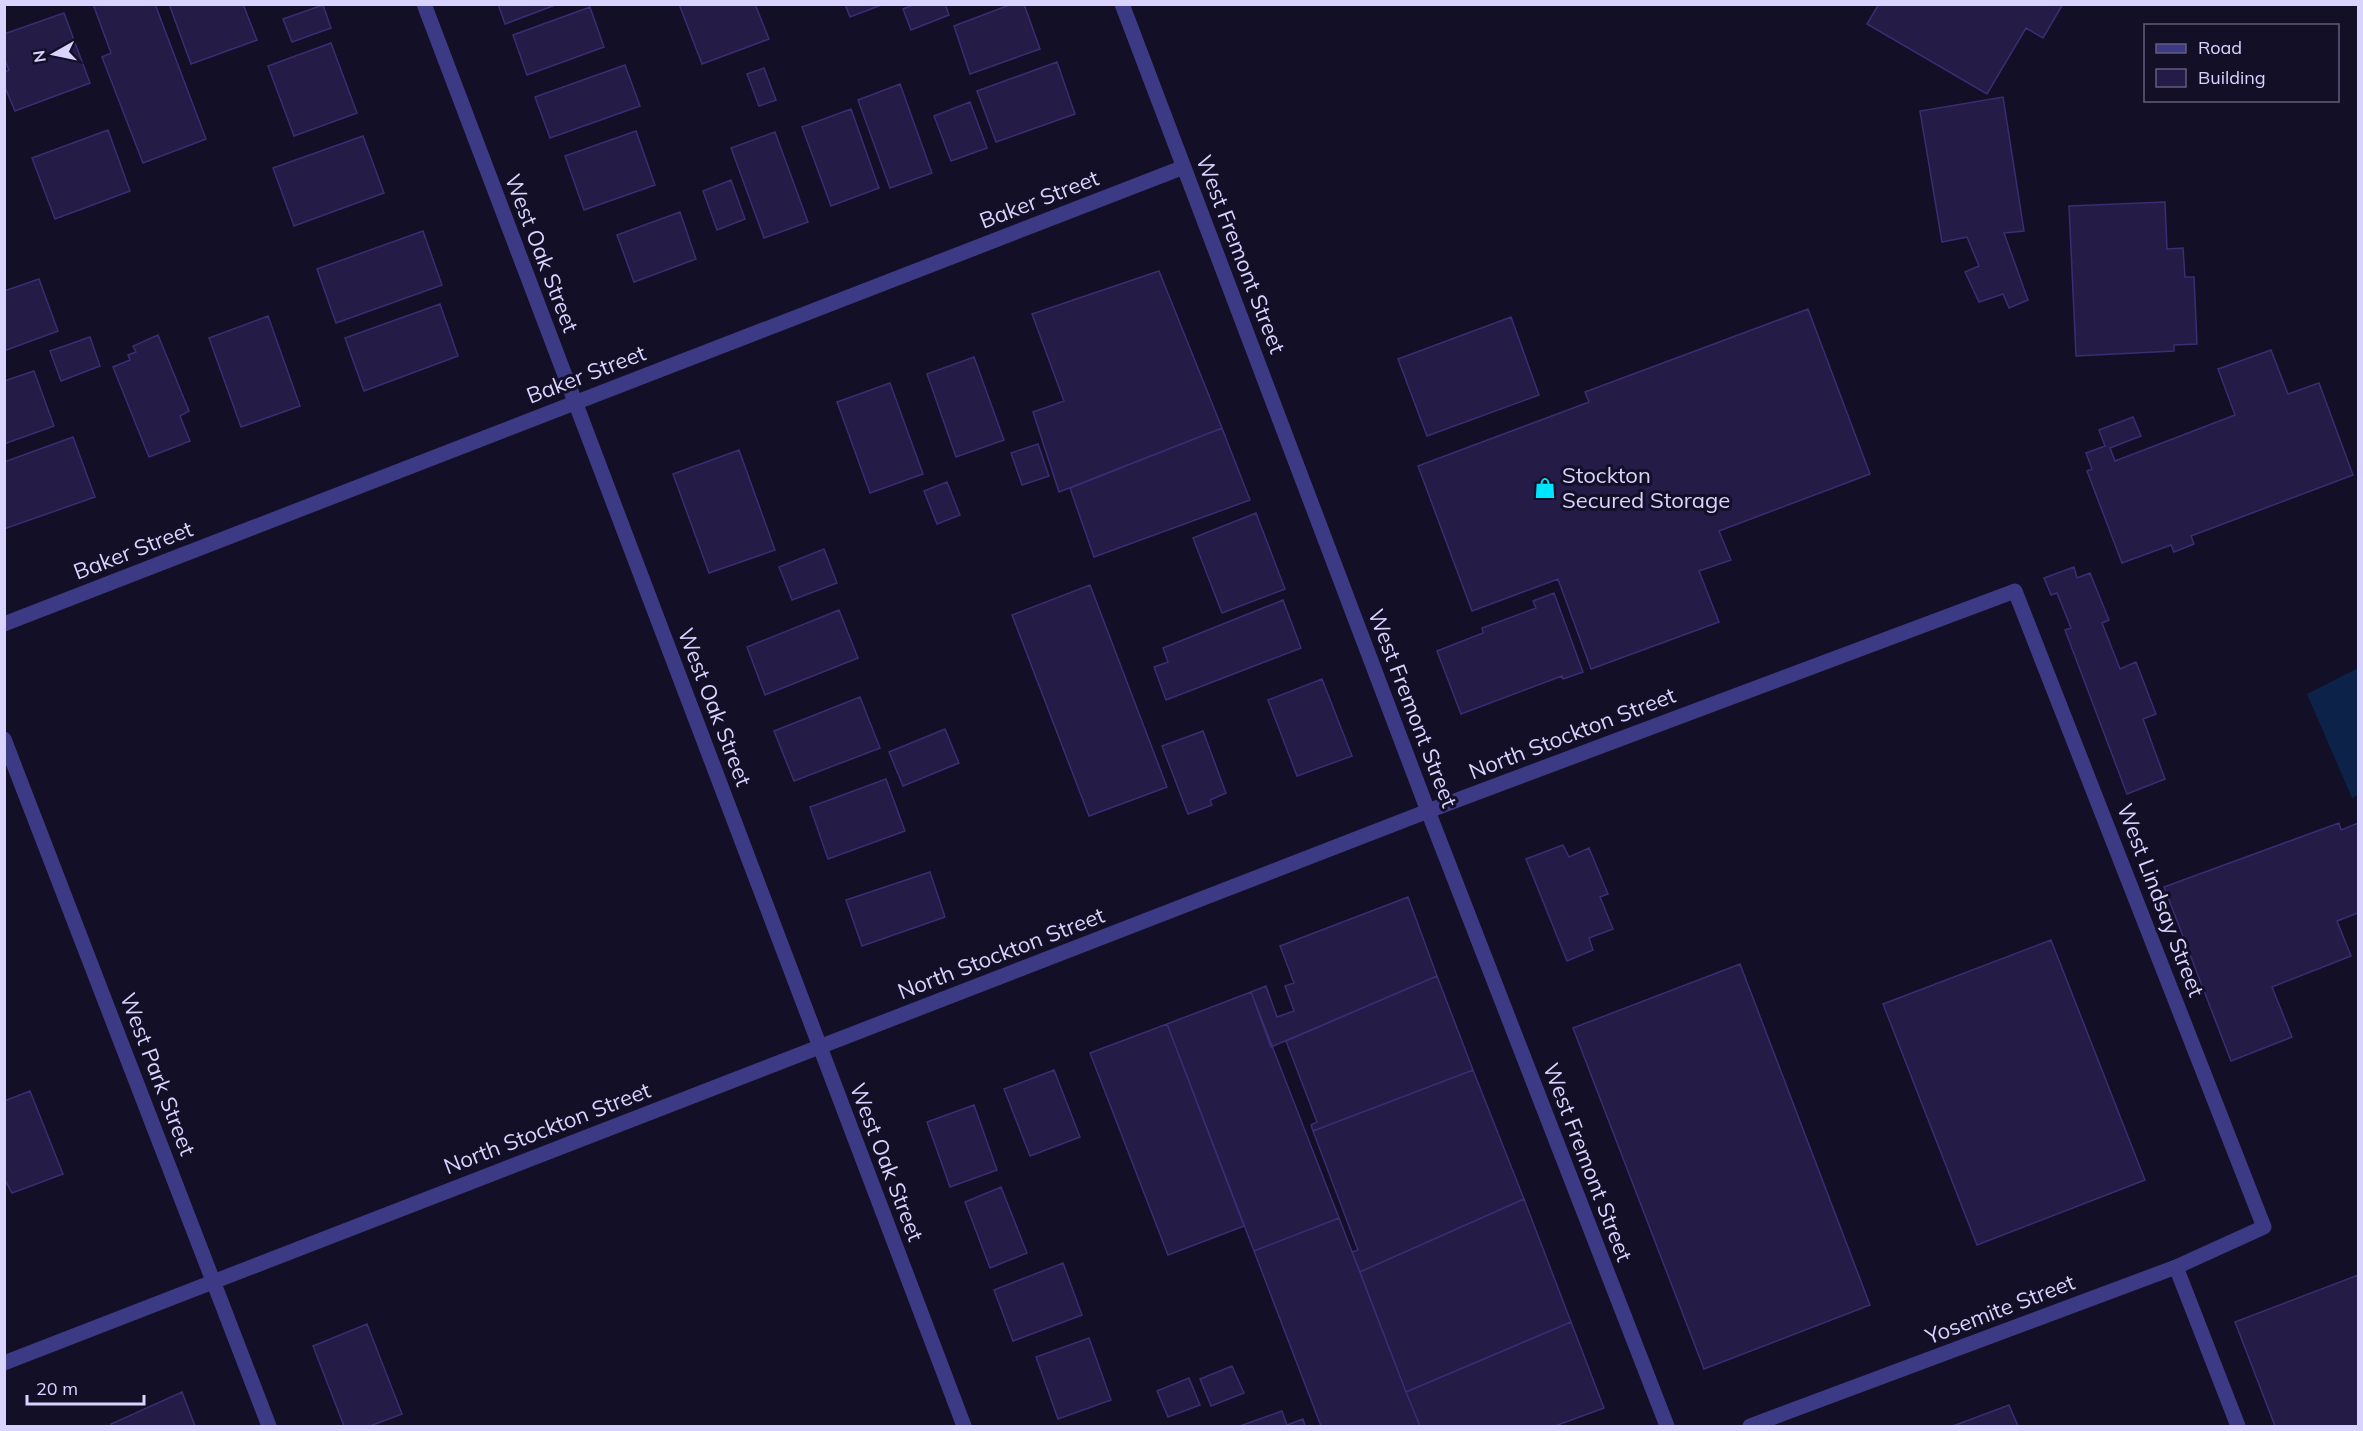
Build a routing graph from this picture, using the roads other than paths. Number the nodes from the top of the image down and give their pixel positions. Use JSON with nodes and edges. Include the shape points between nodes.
{"nodes":[{"id":1,"x":424,"y":4,"type":"edge"},
{"id":2,"x":1122,"y":4,"type":"edge"},
{"id":3,"x":1184,"y":167,"type":"junction"},
{"id":4,"x":575,"y":403,"type":"junction"},
{"id":5,"x":2015,"y":591,"type":"joint"},
{"id":6,"x":4,"y":624,"type":"edge"},
{"id":7,"x":4,"y":739,"type":"edge"},
{"id":8,"x":1428,"y":811,"type":"junction"},
{"id":9,"x":820,"y":1047,"type":"junction"},
{"id":10,"x":2264,"y":1227,"type":"joint"},
{"id":11,"x":2176,"y":1267,"type":"junction"},
{"id":12,"x":213,"y":1282,"type":"junction"},
{"id":13,"x":4,"y":1363,"type":"edge"},
{"id":14,"x":269,"y":1426,"type":"edge"},
{"id":15,"x":964,"y":1426,"type":"edge"},
{"id":16,"x":1666,"y":1426,"type":"edge"},
{"id":17,"x":1750,"y":1426,"type":"edge"},
{"id":18,"x":2238,"y":1426,"type":"edge"}],
"edges":[{"from":1,"to":4,"type":"street","name":"West Oak Street"},
{"from":2,"to":3,"type":"street","name":"West Fremont Street"},
{"from":3,"to":4,"type":"street","name":"Baker Street"},
{"from":3,"to":8,"type":"street","name":"West Fremont Street"},
{"from":4,"to":6,"type":"street","name":"Baker Street"},
{"from":4,"to":9,"type":"street","name":"West Oak Street"},
{"from":5,"to":8,"type":"street","name":"North Stockton Street"},
{"from":5,"to":10,"type":"street","name":"West Lindsay Street"},
{"from":7,"to":12,"type":"street","name":"West Park Street"},
{"from":8,"to":9,"type":"street","name":"North Stockton Street"},
{"from":8,"to":16,"type":"street","name":"West Fremont Street"},
{"from":9,"to":12,"type":"street","name":"North Stockton Street"},
{"from":9,"to":15,"type":"street","name":"West Oak Street"},
{"from":10,"to":11,"type":"street","name":"Yosemite Street"},
{"from":11,"to":17,"type":"street","name":"Yosemite Street"},
{"from":11,"to":18,"type":"street"},
{"from":12,"to":13,"type":"street","name":"North Stockton Street"},
{"from":12,"to":14,"type":"street","name":"West Park Street"}]}
